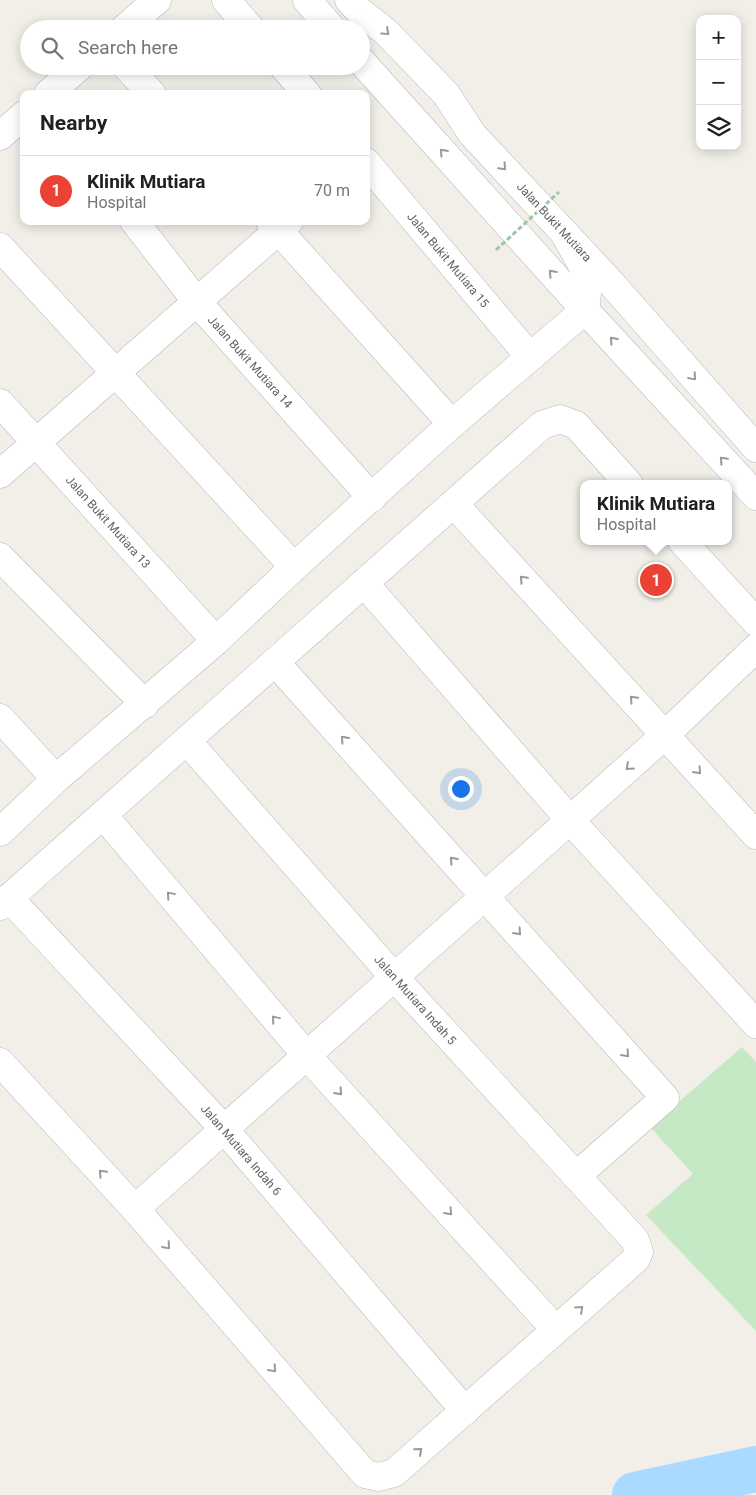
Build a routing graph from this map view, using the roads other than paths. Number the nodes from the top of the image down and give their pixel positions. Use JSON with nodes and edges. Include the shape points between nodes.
{"nodes":[{"id":1,"x":157,"y":0,"type":"edge"},
{"id":2,"x":226,"y":0,"type":"edge"},
{"id":3,"x":307,"y":0,"type":"edge"},
{"id":4,"x":349,"y":0,"type":"edge"},
{"id":5,"x":134,"y":20,"type":"edge"},
{"id":6,"x":243,"y":20,"type":"edge"},
{"id":7,"x":324,"y":20,"type":"edge"},
{"id":8,"x":370,"y":71,"type":"edge"},
{"id":9,"x":70,"y":75,"type":"edge"},
{"id":10,"x":134,"y":75,"type":"edge"},
{"id":11,"x":291,"y":75,"type":"edge"},
{"id":12,"x":53,"y":90,"type":"edge"},
{"id":13,"x":148,"y":90,"type":"edge"},
{"id":14,"x":304,"y":90,"type":"edge"},
{"id":15,"x":20,"y":118,"type":"edge"},
{"id":16,"x":0,"y":136,"type":"edge"},
{"id":17,"x":370,"y":167,"type":"edge"},
{"id":18,"x":137,"y":225,"type":"edge"},
{"id":19,"x":279,"y":225,"type":"edge"},
{"id":20,"x":281,"y":225,"type":"edge"},
{"id":21,"x":564,"y":231,"type":"junction"},
{"id":22,"x":0,"y":247,"type":"edge"},
{"id":23,"x":197,"y":302,"type":"junction"},
{"id":24,"x":585,"y":310,"type":"junction"},
{"id":25,"x":661,"y":340,"type":"junction"},
{"id":26,"x":530,"y":357,"type":"junction"},
{"id":27,"x":114,"y":372,"type":"junction"},
{"id":28,"x":0,"y":403,"type":"edge"},
{"id":29,"x":452,"y":424,"type":"junction"},
{"id":30,"x":35,"y":442,"type":"junction"},
{"id":31,"x":756,"y":448,"type":"edge"},
{"id":32,"x":0,"y":474,"type":"edge"},
{"id":33,"x":625,"y":480,"type":"edge"},
{"id":34,"x":756,"y":496,"type":"edge"},
{"id":35,"x":372,"y":498,"type":"junction"},
{"id":36,"x":454,"y":504,"type":"junction"},
{"id":37,"x":686,"y":545,"type":"edge"},
{"id":38,"x":0,"y":557,"type":"edge"},
{"id":39,"x":294,"y":567,"type":"junction"},
{"id":40,"x":364,"y":583,"type":"junction"},
{"id":41,"x":756,"y":622,"type":"edge"},
{"id":42,"x":216,"y":641,"type":"junction"},
{"id":43,"x":756,"y":648,"type":"edge"},
{"id":44,"x":275,"y":662,"type":"junction"},
{"id":45,"x":145,"y":704,"type":"junction"},
{"id":46,"x":0,"y":718,"type":"edge"},
{"id":47,"x":666,"y":735,"type":"junction"},
{"id":48,"x":187,"y":741,"type":"junction"},
{"id":49,"x":56,"y":779,"type":"junction"},
{"id":50,"x":103,"y":815,"type":"junction"},
{"id":51,"x":570,"y":820,"type":"junction"},
{"id":52,"x":0,"y":832,"type":"edge"},
{"id":53,"x":756,"y":835,"type":"edge"},
{"id":54,"x":485,"y":896,"type":"junction"},
{"id":55,"x":5,"y":902,"type":"edge"},
{"id":56,"x":394,"y":977,"type":"junction"},
{"id":57,"x":756,"y":1024,"type":"edge"},
{"id":58,"x":306,"y":1056,"type":"junction"},
{"id":59,"x":0,"y":1062,"type":"edge"},
{"id":60,"x":224,"y":1129,"type":"junction"},
{"id":61,"x":576,"y":1176,"type":"junction"},
{"id":62,"x":135,"y":1209,"type":"junction"},
{"id":63,"x":556,"y":1330,"type":"junction"},
{"id":64,"x":465,"y":1410,"type":"junction"}],
"edges":[{"from":1,"to":5,"type":"street"},
{"from":2,"to":6,"type":"street"},
{"from":3,"to":7,"type":"street"},
{"from":4,"to":21,"type":"street","name":"Jalan Bukit Mutiara","one_way":true,"via":[[386,32],[446,94],[472,134]]},
{"from":24,"to":8,"type":"street","one_way":true},
{"from":9,"to":12,"type":"street"},
{"from":10,"to":13,"type":"street"},
{"from":11,"to":14,"type":"street"},
{"from":15,"to":16,"type":"street"},
{"from":17,"to":26,"type":"street","name":"Jalan Bukit Mutiara 15"},
{"from":18,"to":23,"type":"street","name":"Jalan Bukit Mutiara 14"},
{"from":19,"to":23,"type":"street"},
{"from":20,"to":29,"type":"street"},
{"from":21,"to":24,"type":"street","via":[[586,272]]},
{"from":21,"to":25,"type":"street","name":"Jalan Bukit Mutiara"},
{"from":22,"to":27,"type":"street"},
{"from":23,"to":27,"type":"street"},
{"from":23,"to":35,"type":"street","name":"Jalan Bukit Mutiara 14"},
{"from":24,"to":25,"type":"street","via":[[611,310],[631,318]]},
{"from":24,"to":26,"type":"street"},
{"from":34,"to":24,"type":"street","one_way":true},
{"from":25,"to":31,"type":"street","name":"Jalan Bukit Mutiara","one_way":true},
{"from":26,"to":29,"type":"street"},
{"from":27,"to":30,"type":"street"},
{"from":27,"to":39,"type":"street"},
{"from":28,"to":30,"type":"street","name":"Jalan Bukit Mutiara 13"},
{"from":29,"to":35,"type":"street"},
{"from":30,"to":32,"type":"street"},
{"from":30,"to":42,"type":"street","name":"Jalan Bukit Mutiara 13"},
{"from":33,"to":36,"type":"street","via":[[576,425],[560,419],[542,426]]},
{"from":35,"to":39,"type":"street"},
{"from":36,"to":40,"type":"street"},
{"from":47,"to":36,"type":"street","one_way":true},
{"from":37,"to":41,"type":"street"},
{"from":38,"to":45,"type":"street"},
{"from":39,"to":42,"type":"street"},
{"from":40,"to":44,"type":"street"},
{"from":40,"to":51,"type":"street"},
{"from":42,"to":45,"type":"street"},
{"from":43,"to":47,"type":"street"},
{"from":44,"to":48,"type":"street"},
{"from":54,"to":44,"type":"street","one_way":true},
{"from":45,"to":49,"type":"street"},
{"from":46,"to":49,"type":"street"},
{"from":47,"to":51,"type":"street","one_way":true},
{"from":47,"to":53,"type":"street","one_way":true},
{"from":48,"to":50,"type":"street"},
{"from":48,"to":56,"type":"street","name":"Jalan Mutiara Indah 5"},
{"from":49,"to":52,"type":"street"},
{"from":50,"to":55,"type":"street"},
{"from":58,"to":50,"type":"street","one_way":true},
{"from":51,"to":54,"type":"street"},
{"from":51,"to":57,"type":"street"},
{"from":54,"to":56,"type":"street"},
{"from":54,"to":61,"type":"street","one_way":true,"via":[[665,1098]]},
{"from":55,"to":60,"type":"street","name":"Jalan Mutiara Indah 6"},
{"from":56,"to":58,"type":"street"},
{"from":56,"to":61,"type":"street","name":"Jalan Mutiara Indah 5"},
{"from":58,"to":60,"type":"street"},
{"from":58,"to":63,"type":"street","one_way":true},
{"from":62,"to":59,"type":"street","one_way":true},
{"from":60,"to":62,"type":"street"},
{"from":60,"to":64,"type":"street","name":"Jalan Mutiara Indah 6"},
{"from":63,"to":61,"type":"street","name":"Jalan Mutiara Indah 5","one_way":true,"via":[[636,1259],[639,1252],[634,1240]]},
{"from":62,"to":64,"type":"street","one_way":true,"via":[[365,1474],[379,1477],[394,1472]]},
{"from":63,"to":64,"type":"street"}]}
